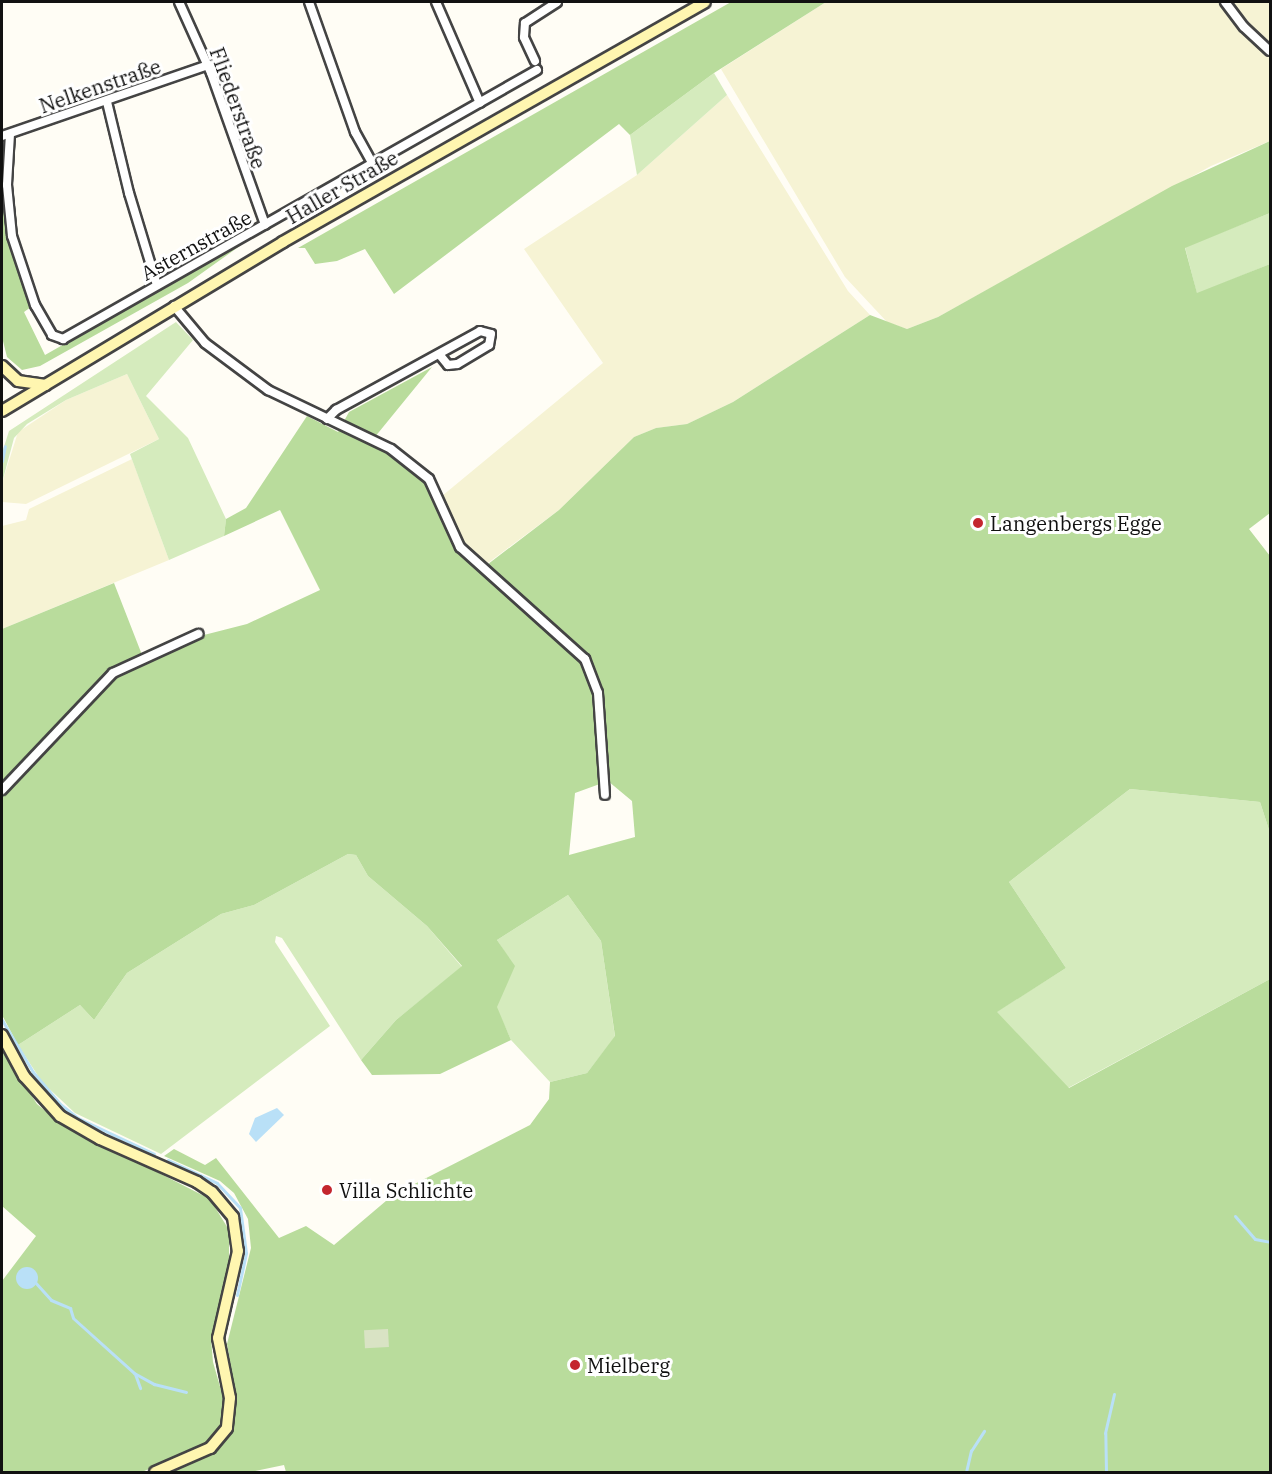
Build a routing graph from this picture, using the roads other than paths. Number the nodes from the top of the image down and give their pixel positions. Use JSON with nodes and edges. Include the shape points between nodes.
{"nodes":[{"id":1,"x":179,"y":2,"type":"edge"},
{"id":2,"x":309,"y":2,"type":"edge"},
{"id":3,"x":436,"y":2,"type":"edge"},
{"id":4,"x":557,"y":2,"type":"edge"},
{"id":5,"x":705,"y":2,"type":"edge"},
{"id":6,"x":1225,"y":2,"type":"edge"},
{"id":7,"x":1270,"y":51,"type":"edge"},
{"id":8,"x":208,"y":65,"type":"junction"},
{"id":9,"x":107,"y":102,"type":"junction"},
{"id":10,"x":480,"y":103,"type":"junction"},
{"id":11,"x":6,"y":135,"type":"edge"},
{"id":12,"x":372,"y":163,"type":"junction"},
{"id":13,"x":265,"y":225,"type":"junction"},
{"id":14,"x":157,"y":285,"type":"junction"},
{"id":15,"x":174,"y":306,"type":"junction"},
{"id":16,"x":440,"y":355,"type":"junction"},
{"id":17,"x":2,"y":366,"type":"edge"},
{"id":18,"x":51,"y":384,"type":"junction"},
{"id":19,"x":2,"y":411,"type":"edge"},
{"id":20,"x":327,"y":419,"type":"junction"},
{"id":21,"x":198,"y":634,"type":"dead end"},
{"id":22,"x":2,"y":790,"type":"edge"},
{"id":23,"x":604,"y":795,"type":"dead end"},
{"id":24,"x":2,"y":1035,"type":"edge"},
{"id":25,"x":155,"y":1473,"type":"edge"}],
"edges":[{"from":1,"to":8,"type":"street","name":"Fliederstraße"},
{"from":2,"to":12,"type":"street","via":[[356,132]]},
{"from":3,"to":10,"type":"street"},
{"from":4,"to":10,"type":"street","name":"Asternstraße","via":[[525,23],[524,37],[536,66]]},
{"from":5,"to":15,"type":"main road","name":"Haller Straße"},
{"from":6,"to":7,"type":"street"},
{"from":8,"to":9,"type":"street","name":"Nelkenstraße"},
{"from":8,"to":13,"type":"street","name":"Fliederstraße"},
{"from":9,"to":11,"type":"street","name":"Nelkenstraße"},
{"from":9,"to":14,"type":"street"},
{"from":10,"to":12,"type":"street","name":"Asternstraße"},
{"from":11,"to":14,"type":"street","name":"Asternstraße","via":[[12,236],[35,305],[52,334],[69,338]]},
{"from":12,"to":13,"type":"street","name":"Asternstraße"},
{"from":13,"to":14,"type":"street","name":"Asternstraße"},
{"from":15,"to":18,"type":"main road","name":"Haller Straße"},
{"from":15,"to":20,"type":"street","via":[[218,355],[285,400]]},
{"from":16,"to":16,"type":"street","via":[[480,331],[491,334],[489,345],[457,364],[448,365]]},
{"from":16,"to":20,"type":"street","via":[[336,410]]},
{"from":17,"to":18,"type":"main road","via":[[18,381]]},
{"from":18,"to":19,"type":"main road","name":"Haller Straße"},
{"from":20,"to":23,"type":"street","via":[[391,449],[420,469],[435,488],[460,547],[585,659],[601,711]]},
{"from":21,"to":22,"type":"street","via":[[113,673]]},
{"from":24,"to":25,"type":"main road","via":[[24,1076],[60,1116],[100,1139],[197,1182],[212,1192],[233,1217],[238,1251],[218,1338],[230,1398],[227,1428],[210,1448]]}]}
